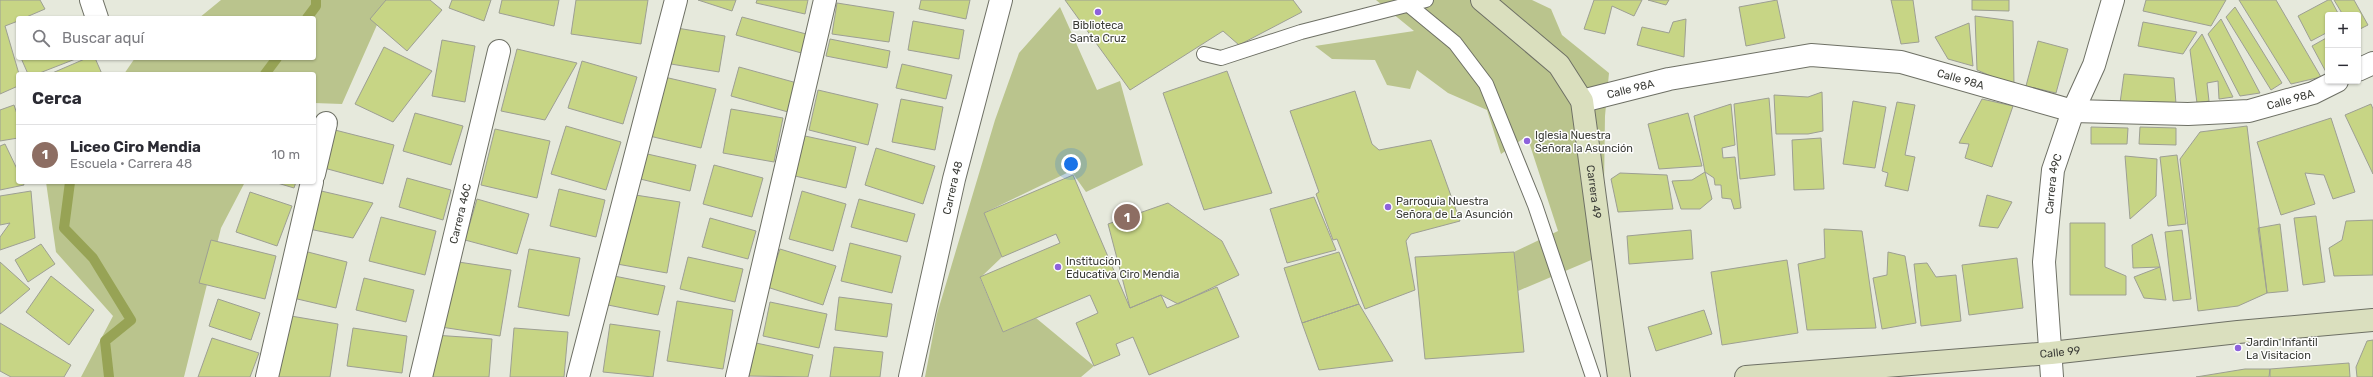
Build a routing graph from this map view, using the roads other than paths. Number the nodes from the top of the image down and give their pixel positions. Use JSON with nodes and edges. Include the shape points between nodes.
{"nodes":[{"id":1,"x":91,"y":0,"type":"edge"},
{"id":2,"x":676,"y":0,"type":"edge"},
{"id":3,"x":825,"y":0,"type":"edge"},
{"id":4,"x":1001,"y":0,"type":"edge"},
{"id":5,"x":1426,"y":0,"type":"edge"},
{"id":6,"x":1482,"y":0,"type":"edge"},
{"id":7,"x":2113,"y":0,"type":"edge"},
{"id":8,"x":1409,"y":5,"type":"junction"},
{"id":9,"x":96,"y":16,"type":"edge"},
{"id":10,"x":500,"y":51,"type":"dead end"},
{"id":11,"x":1204,"y":54,"type":"dead end"},
{"id":12,"x":2373,"y":63,"type":"edge"},
{"id":13,"x":2361,"y":69,"type":"edge"},
{"id":14,"x":2331,"y":84,"type":"edge"},
{"id":15,"x":1582,"y":101,"type":"junction"},
{"id":16,"x":2073,"y":111,"type":"junction"},
{"id":17,"x":326,"y":123,"type":"dead end"},
{"id":18,"x":316,"y":166,"type":"edge"},
{"id":19,"x":312,"y":184,"type":"edge"},
{"id":20,"x":2373,"y":320,"type":"edge"},
{"id":21,"x":2051,"y":353,"type":"junction"},
{"id":22,"x":267,"y":377,"type":"edge"},
{"id":23,"x":421,"y":377,"type":"edge"},
{"id":24,"x":578,"y":377,"type":"edge"},
{"id":25,"x":737,"y":377,"type":"edge"},
{"id":26,"x":910,"y":377,"type":"edge"},
{"id":27,"x":1593,"y":377,"type":"edge"},
{"id":28,"x":1619,"y":377,"type":"edge"},
{"id":29,"x":1746,"y":377,"type":"edge"},
{"id":30,"x":2052,"y":377,"type":"edge"}],
"edges":[{"from":1,"to":9,"type":"street"},
{"from":2,"to":24,"type":"street"},
{"from":3,"to":25,"type":"street"},
{"from":4,"to":26,"type":"street","name":"Carrera 48","via":[[954,179]]},
{"from":5,"to":8,"type":"lane"},
{"from":6,"to":15,"type":"street","name":"Carrera 49","via":[[1559,65]]},
{"from":7,"to":16,"type":"street","name":"Carrera 49C","via":[[2094,65]]},
{"from":8,"to":11,"type":"lane","via":[[1356,16],[1221,58]]},
{"from":8,"to":27,"type":"lane","via":[[1455,43],[1486,84],[1535,205]]},
{"from":10,"to":23,"type":"street","name":"Carrera 46C"},
{"from":12,"to":13,"type":"street"},
{"from":14,"to":16,"type":"street","name":"Calle 98A","via":[[2313,93],[2249,111],[2188,114]]},
{"from":15,"to":16,"type":"street","name":"Calle 98A","via":[[1669,79],[1811,55],[1901,62]]},
{"from":15,"to":28,"type":"street","name":"Carrera 49"},
{"from":16,"to":21,"type":"street","name":"Carrera 49C","via":[[2053,170],[2044,262]]},
{"from":17,"to":18,"type":"street"},
{"from":19,"to":22,"type":"street"},
{"from":20,"to":21,"type":"street","name":"Calle 99"},
{"from":21,"to":29,"type":"street","name":"Calle 99"},
{"from":21,"to":30,"type":"street","name":"Carrera 49C"}]}
